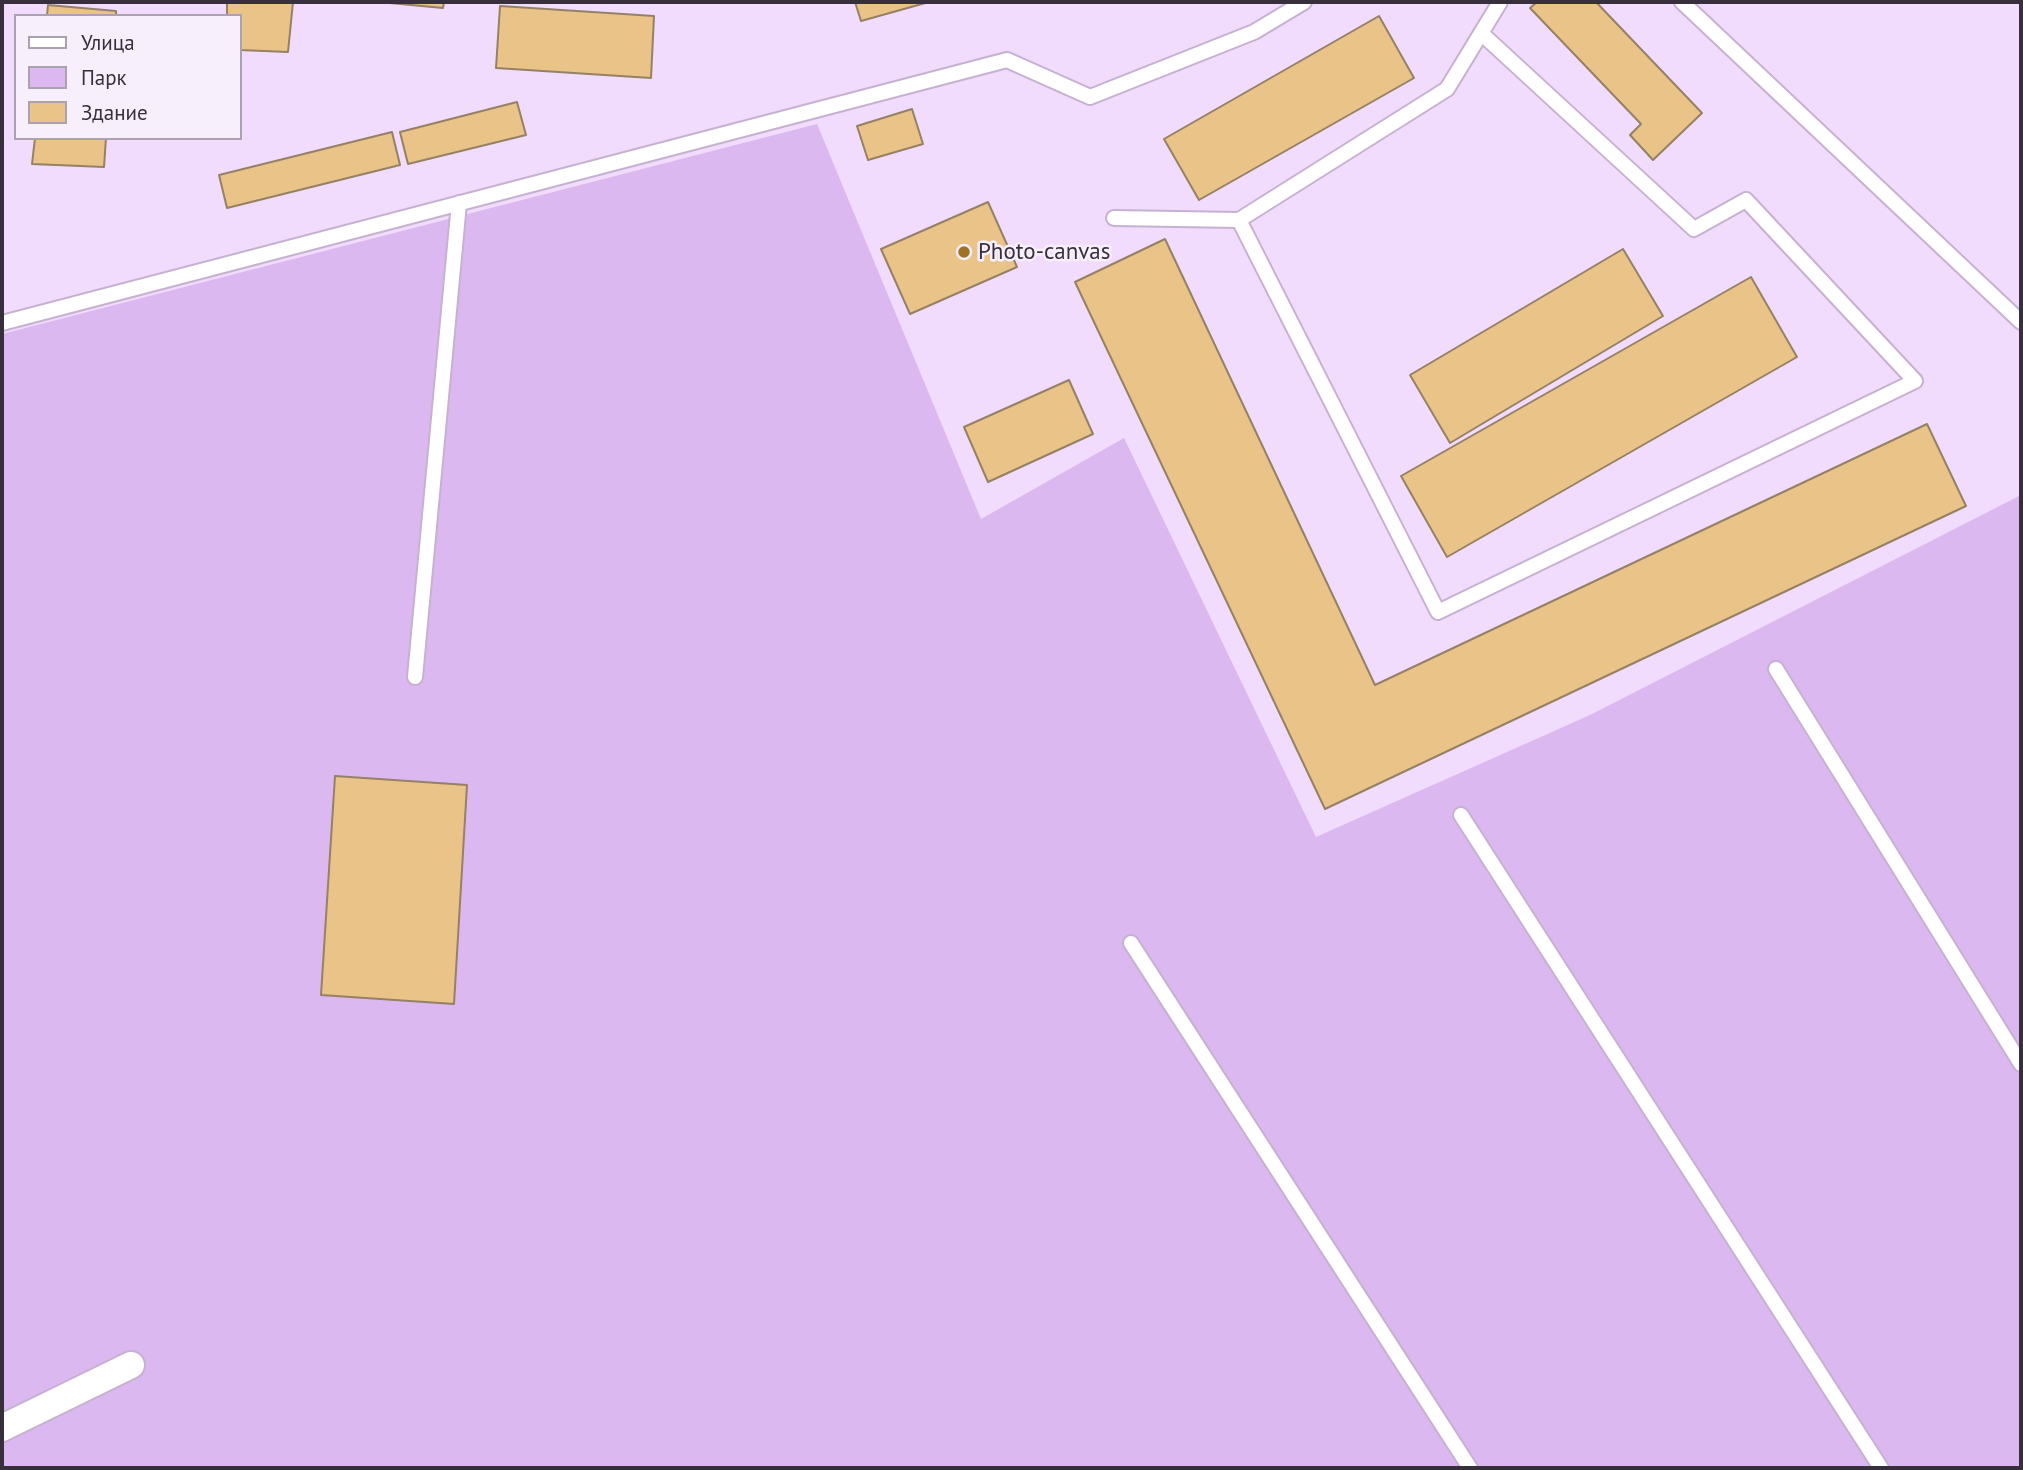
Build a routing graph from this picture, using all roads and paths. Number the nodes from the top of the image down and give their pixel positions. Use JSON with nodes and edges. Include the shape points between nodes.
{"nodes":[{"id":1,"x":1304,"y":2,"type":"edge"},
{"id":2,"x":1500,"y":2,"type":"edge"},
{"id":3,"x":1682,"y":2,"type":"edge"},
{"id":4,"x":1481,"y":33,"type":"junction"},
{"id":5,"x":458,"y":203,"type":"junction"},
{"id":6,"x":1114,"y":218,"type":"dead end"},
{"id":7,"x":1239,"y":220,"type":"junction"},
{"id":8,"x":2021,"y":322,"type":"edge"},
{"id":9,"x":2,"y":323,"type":"edge"},
{"id":10,"x":1776,"y":669,"type":"dead end"},
{"id":11,"x":415,"y":677,"type":"dead end"},
{"id":12,"x":1461,"y":815,"type":"dead end"},
{"id":13,"x":1131,"y":943,"type":"dead end"},
{"id":14,"x":2021,"y":1064,"type":"edge"},
{"id":15,"x":131,"y":1365,"type":"dead end"},
{"id":16,"x":2,"y":1428,"type":"edge"},
{"id":17,"x":1470,"y":1468,"type":"edge"},
{"id":18,"x":1881,"y":1468,"type":"edge"}],
"edges":[{"from":1,"to":5,"type":"lane","via":[[1254,32],[1090,97],[1007,60]]},
{"from":2,"to":4,"type":"lane"},
{"from":3,"to":8,"type":"lane"},
{"from":4,"to":7,"type":"lane","via":[[1447,89]]},
{"from":4,"to":7,"type":"lane","via":[[1694,229],[1746,200],[1915,382],[1438,611]]},
{"from":5,"to":9,"type":"lane"},
{"from":5,"to":11,"type":"lane"},
{"from":6,"to":7,"type":"lane"},
{"from":10,"to":14,"type":"lane"},
{"from":12,"to":18,"type":"lane"},
{"from":13,"to":17,"type":"lane"},
{"from":15,"to":16,"type":"street"}]}
